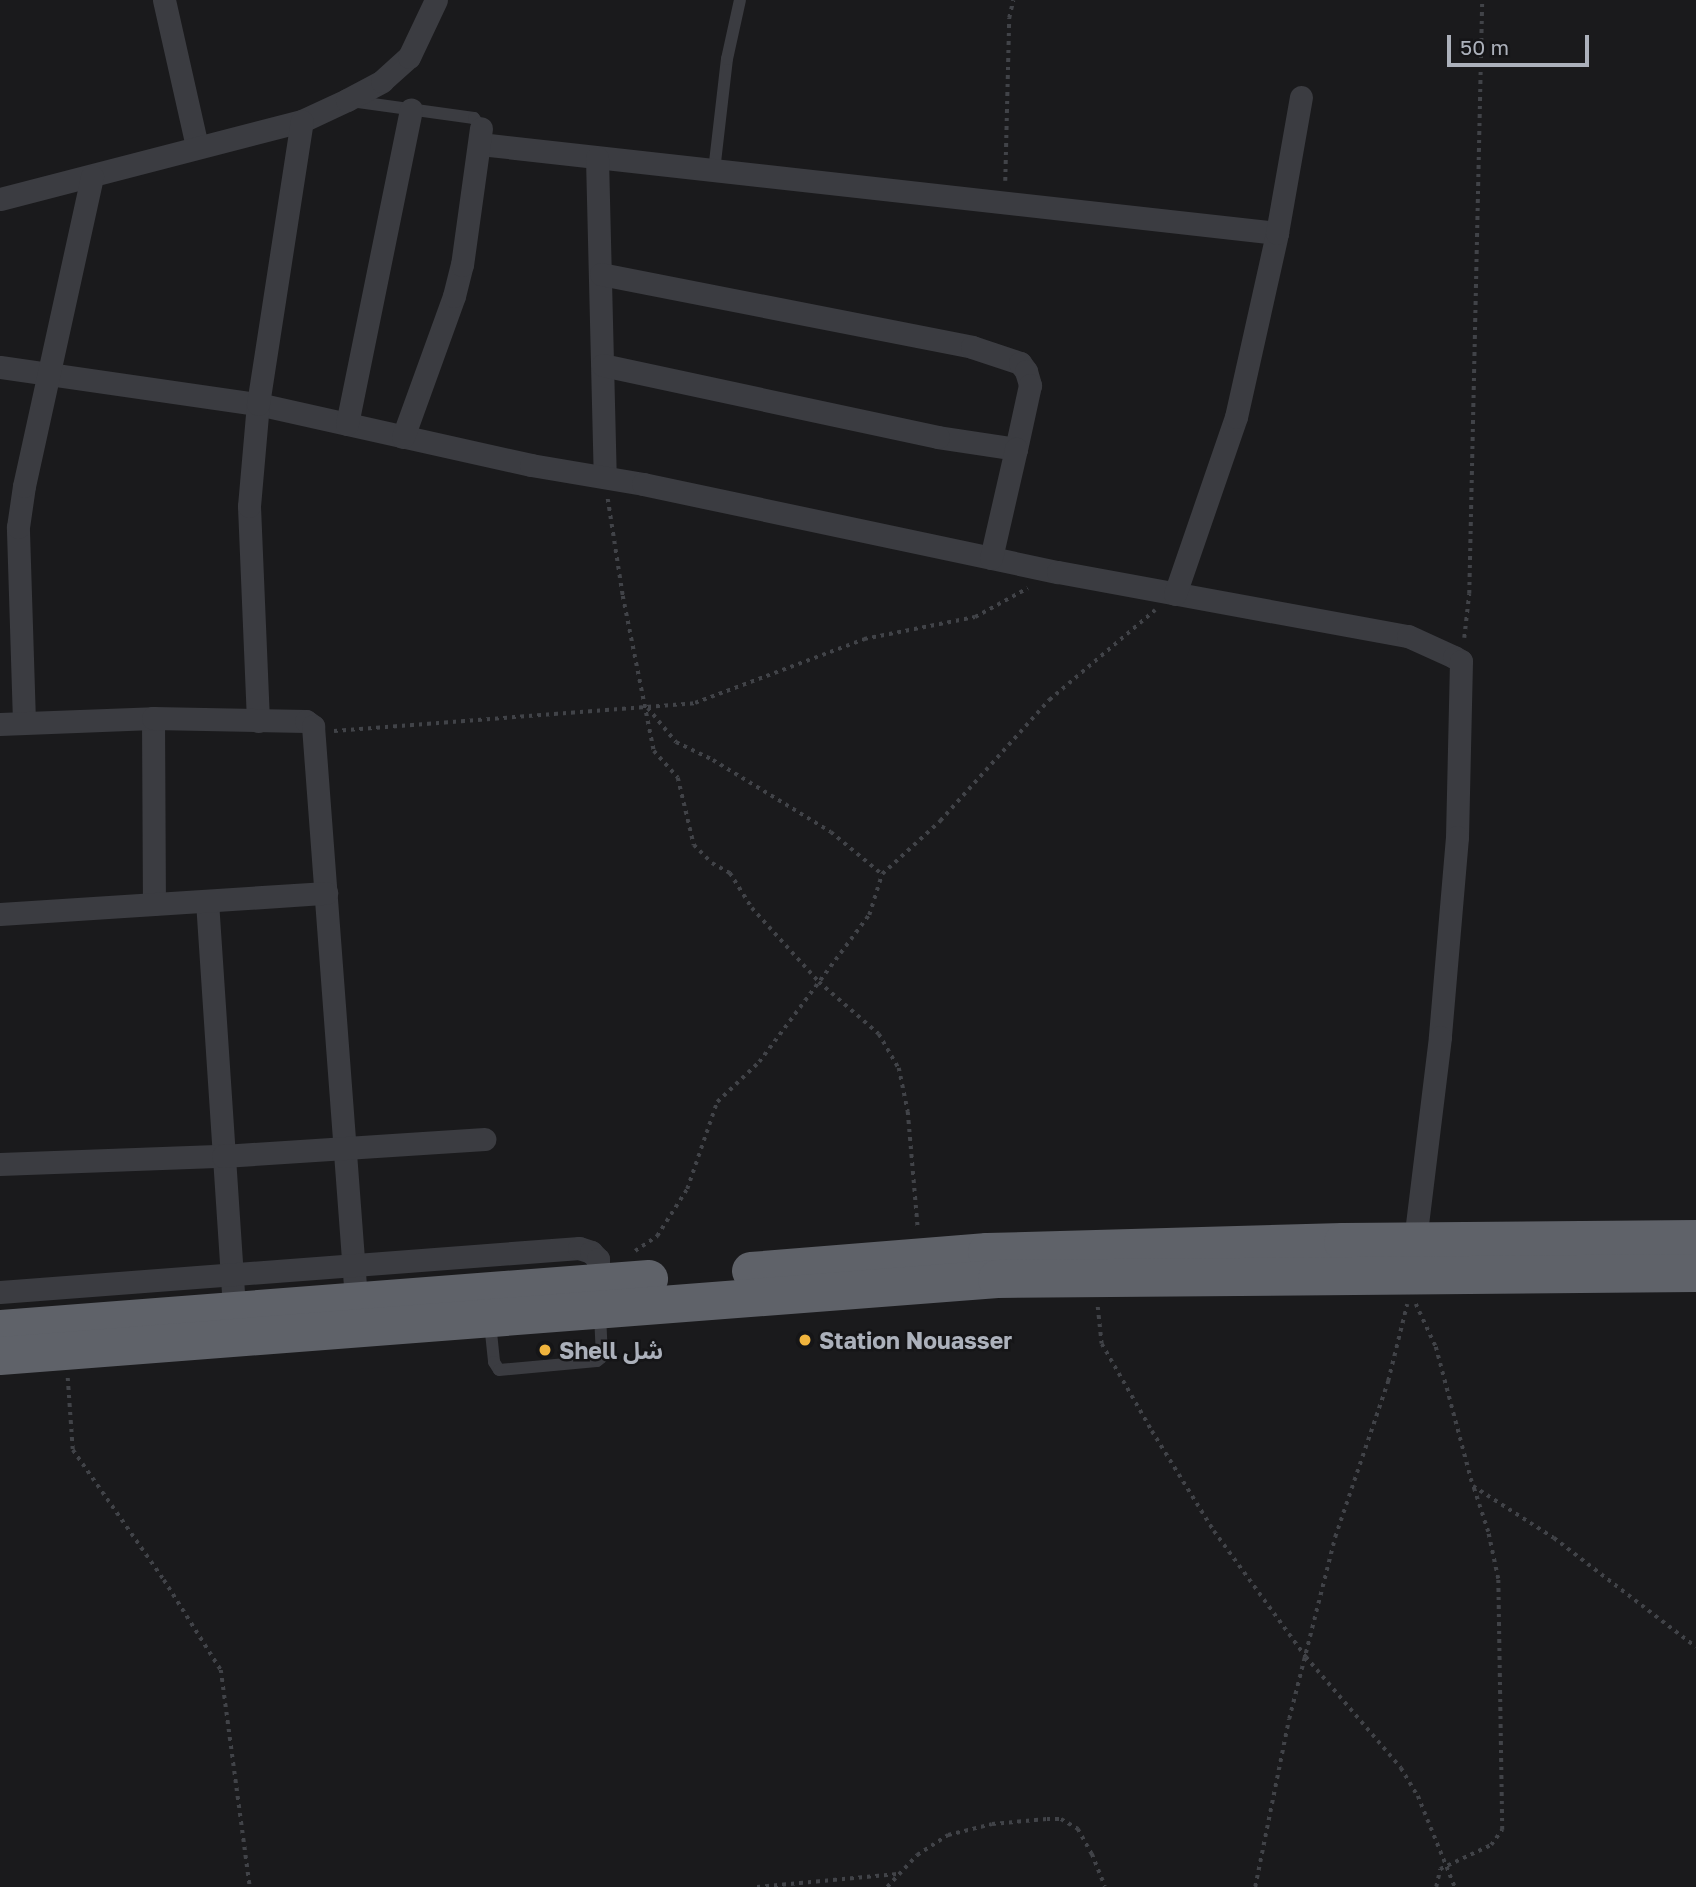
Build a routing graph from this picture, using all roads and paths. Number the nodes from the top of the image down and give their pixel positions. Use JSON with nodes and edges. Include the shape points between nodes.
{"nodes":[{"id":1,"x":164,"y":0,"type":"edge"},
{"id":2,"x":436,"y":0,"type":"edge"},
{"id":3,"x":740,"y":0,"type":"edge"},
{"id":4,"x":1013,"y":0,"type":"edge"},
{"id":5,"x":1482,"y":0,"type":"edge"},
{"id":6,"x":1301,"y":97,"type":"dead end"},
{"id":7,"x":347,"y":100,"type":"junction"},
{"id":8,"x":411,"y":109,"type":"junction"},
{"id":9,"x":302,"y":121,"type":"junction"},
{"id":10,"x":480,"y":136,"type":"junction"},
{"id":11,"x":197,"y":146,"type":"junction"},
{"id":12,"x":597,"y":159,"type":"junction"},
{"id":13,"x":714,"y":171,"type":"junction"},
{"id":14,"x":92,"y":176,"type":"junction"},
{"id":15,"x":0,"y":200,"type":"edge"},
{"id":16,"x":1004,"y":201,"type":"junction"},
{"id":17,"x":1276,"y":233,"type":"junction"},
{"id":18,"x":601,"y":274,"type":"junction"},
{"id":19,"x":603,"y":365,"type":"junction"},
{"id":20,"x":0,"y":367,"type":"edge"},
{"id":21,"x":50,"y":376,"type":"junction"},
{"id":22,"x":258,"y":404,"type":"junction"},
{"id":23,"x":346,"y":424,"type":"junction"},
{"id":24,"x":403,"y":437,"type":"junction"},
{"id":25,"x":1016,"y":449,"type":"junction"},
{"id":26,"x":605,"y":477,"type":"junction"},
{"id":27,"x":991,"y":558,"type":"junction"},
{"id":28,"x":1058,"y":572,"type":"junction"},
{"id":29,"x":1175,"y":594,"type":"junction"},
{"id":30,"x":1461,"y":661,"type":"junction"},
{"id":31,"x":647,"y":706,"type":"junction"},
{"id":32,"x":153,"y":718,"type":"junction"},
{"id":33,"x":258,"y":721,"type":"junction"},
{"id":34,"x":24,"y":722,"type":"junction"},
{"id":35,"x":0,"y":724,"type":"edge"},
{"id":36,"x":314,"y":732,"type":"junction"},
{"id":37,"x":883,"y":874,"type":"junction"},
{"id":38,"x":326,"y":893,"type":"junction"},
{"id":39,"x":207,"y":901,"type":"junction"},
{"id":40,"x":155,"y":904,"type":"junction"},
{"id":41,"x":0,"y":914,"type":"edge"},
{"id":42,"x":819,"y":982,"type":"junction"},
{"id":43,"x":484,"y":1139,"type":"dead end"},
{"id":44,"x":346,"y":1149,"type":"junction"},
{"id":45,"x":223,"y":1156,"type":"junction"},
{"id":46,"x":0,"y":1164,"type":"edge"},
{"id":47,"x":1696,"y":1240,"type":"edge"},
{"id":48,"x":922,"y":1256,"type":"junction"},
{"id":49,"x":1412,"y":1268,"type":"junction"},
{"id":50,"x":1696,"y":1273,"type":"edge"},
{"id":51,"x":1101,"y":1277,"type":"junction"},
{"id":52,"x":599,"y":1290,"type":"junction"},
{"id":53,"x":0,"y":1292,"type":"edge"},
{"id":54,"x":355,"y":1299,"type":"junction"},
{"id":55,"x":489,"y":1304,"type":"junction"},
{"id":56,"x":234,"y":1308,"type":"junction"},
{"id":57,"x":0,"y":1314,"type":"edge"},
{"id":58,"x":1,"y":1342,"type":"edge"},
{"id":59,"x":66,"y":1351,"type":"junction"},
{"id":60,"x":1473,"y":1486,"type":"junction"},
{"id":61,"x":1696,"y":1647,"type":"edge"},
{"id":62,"x":1306,"y":1657,"type":"junction"},
{"id":63,"x":1446,"y":1865,"type":"junction"},
{"id":64,"x":899,"y":1874,"type":"junction"},
{"id":65,"x":250,"y":1887,"type":"edge"},
{"id":66,"x":757,"y":1887,"type":"edge"},
{"id":67,"x":887,"y":1887,"type":"edge"},
{"id":68,"x":1105,"y":1887,"type":"edge"},
{"id":69,"x":1255,"y":1887,"type":"edge"},
{"id":70,"x":1436,"y":1887,"type":"edge"},
{"id":71,"x":1455,"y":1887,"type":"edge"}],
"edges":[{"from":1,"to":11,"type":"street"},
{"from":2,"to":7,"type":"street","via":[[409,57],[382,81]]},
{"from":3,"to":13,"type":"lane","via":[[727,59]]},
{"from":4,"to":16,"type":"path"},
{"from":5,"to":30,"type":"path","via":[[1469,594]]},
{"from":6,"to":17,"type":"street"},
{"from":7,"to":8,"type":"lane"},
{"from":7,"to":9,"type":"street"},
{"from":8,"to":10,"type":"lane","via":[[474,118]]},
{"from":8,"to":23,"type":"street"},
{"from":9,"to":11,"type":"street"},
{"from":9,"to":22,"type":"street"},
{"from":10,"to":12,"type":"street"},
{"from":10,"to":24,"type":"street","via":[[454,296]]},
{"from":11,"to":14,"type":"street"},
{"from":12,"to":13,"type":"street"},
{"from":12,"to":18,"type":"street"},
{"from":13,"to":16,"type":"street"},
{"from":14,"to":15,"type":"street"},
{"from":14,"to":21,"type":"street"},
{"from":16,"to":17,"type":"street"},
{"from":17,"to":29,"type":"street","via":[[1236,417]]},
{"from":18,"to":19,"type":"street"},
{"from":18,"to":25,"type":"street","via":[[972,347],[1020,363],[1030,386]]},
{"from":19,"to":25,"type":"street","via":[[937,437]]},
{"from":19,"to":26,"type":"street"},
{"from":20,"to":21,"type":"street"},
{"from":21,"to":22,"type":"street"},
{"from":21,"to":34,"type":"street","via":[[18,527]]},
{"from":22,"to":23,"type":"street"},
{"from":22,"to":33,"type":"street","via":[[249,506]]},
{"from":23,"to":24,"type":"street"},
{"from":24,"to":26,"type":"street"},
{"from":25,"to":27,"type":"street"},
{"from":26,"to":27,"type":"street"},
{"from":26,"to":31,"type":"path","via":[[623,596]]},
{"from":27,"to":28,"type":"street"},
{"from":28,"to":29,"type":"street"},
{"from":28,"to":31,"type":"path","via":[[975,617],[864,639],[695,703]]},
{"from":29,"to":30,"type":"street","via":[[1408,636]]},
{"from":29,"to":37,"type":"path","via":[[1049,699],[940,821]]},
{"from":30,"to":49,"type":"street","via":[[1456,851],[1440,1037]]},
{"from":31,"to":36,"type":"path"},
{"from":31,"to":37,"type":"path","via":[[676,742],[820,825]]},
{"from":31,"to":42,"type":"path","via":[[654,751],[678,778],[694,845],[730,873],[752,908]]},
{"from":32,"to":33,"type":"street"},
{"from":32,"to":34,"type":"street"},
{"from":32,"to":40,"type":"street"},
{"from":33,"to":36,"type":"street","via":[[306,721]]},
{"from":34,"to":35,"type":"street"},
{"from":36,"to":38,"type":"street"},
{"from":37,"to":42,"type":"path","via":[[869,915]]},
{"from":38,"to":39,"type":"street"},
{"from":38,"to":44,"type":"street"},
{"from":39,"to":40,"type":"street"},
{"from":39,"to":45,"type":"street"},
{"from":40,"to":41,"type":"street"},
{"from":42,"to":48,"type":"path","via":[[879,1034],[900,1068]]},
{"from":42,"to":52,"type":"path","via":[[759,1062],[717,1102],[687,1189],[657,1236]]},
{"from":43,"to":44,"type":"street"},
{"from":44,"to":45,"type":"street"},
{"from":44,"to":54,"type":"street"},
{"from":45,"to":46,"type":"street"},
{"from":45,"to":56,"type":"street"},
{"from":47,"to":49,"type":"highway"},
{"from":48,"to":49,"type":"highway","via":[[987,1252]]},
{"from":48,"to":52,"type":"highway"},
{"from":49,"to":50,"type":"highway"},
{"from":49,"to":51,"type":"highway"},
{"from":49,"to":60,"type":"path"},
{"from":49,"to":62,"type":"path","via":[[1388,1381],[1335,1537]]},
{"from":51,"to":52,"type":"highway"},
{"from":51,"to":62,"type":"path","via":[[1102,1344],[1214,1531]]},
{"from":52,"to":54,"type":"street","via":[[596,1256],[579,1248]]},
{"from":52,"to":55,"type":"highway"},
{"from":52,"to":55,"type":"lane","via":[[602,1357],[597,1361],[499,1370],[494,1362]]},
{"from":53,"to":56,"type":"street"},
{"from":54,"to":55,"type":"highway"},
{"from":54,"to":56,"type":"highway"},
{"from":54,"to":56,"type":"street"},
{"from":56,"to":58,"type":"highway"},
{"from":56,"to":59,"type":"highway"},
{"from":57,"to":58,"type":"street"},
{"from":58,"to":59,"type":"highway"},
{"from":59,"to":65,"type":"path","via":[[73,1450],[221,1670]]},
{"from":60,"to":61,"type":"path","via":[[1553,1538]]},
{"from":60,"to":63,"type":"path","via":[[1498,1579],[1503,1822],[1497,1840]]},
{"from":62,"to":63,"type":"path","via":[[1401,1768],[1418,1796]]},
{"from":62,"to":69,"type":"path"},
{"from":63,"to":70,"type":"path","via":[[1437,1873]]},
{"from":63,"to":71,"type":"path"},
{"from":64,"to":66,"type":"path"},
{"from":64,"to":67,"type":"path"},
{"from":64,"to":68,"type":"path","via":[[917,1855],[948,1835],[992,1824],[1061,1819],[1082,1836]]}]}
